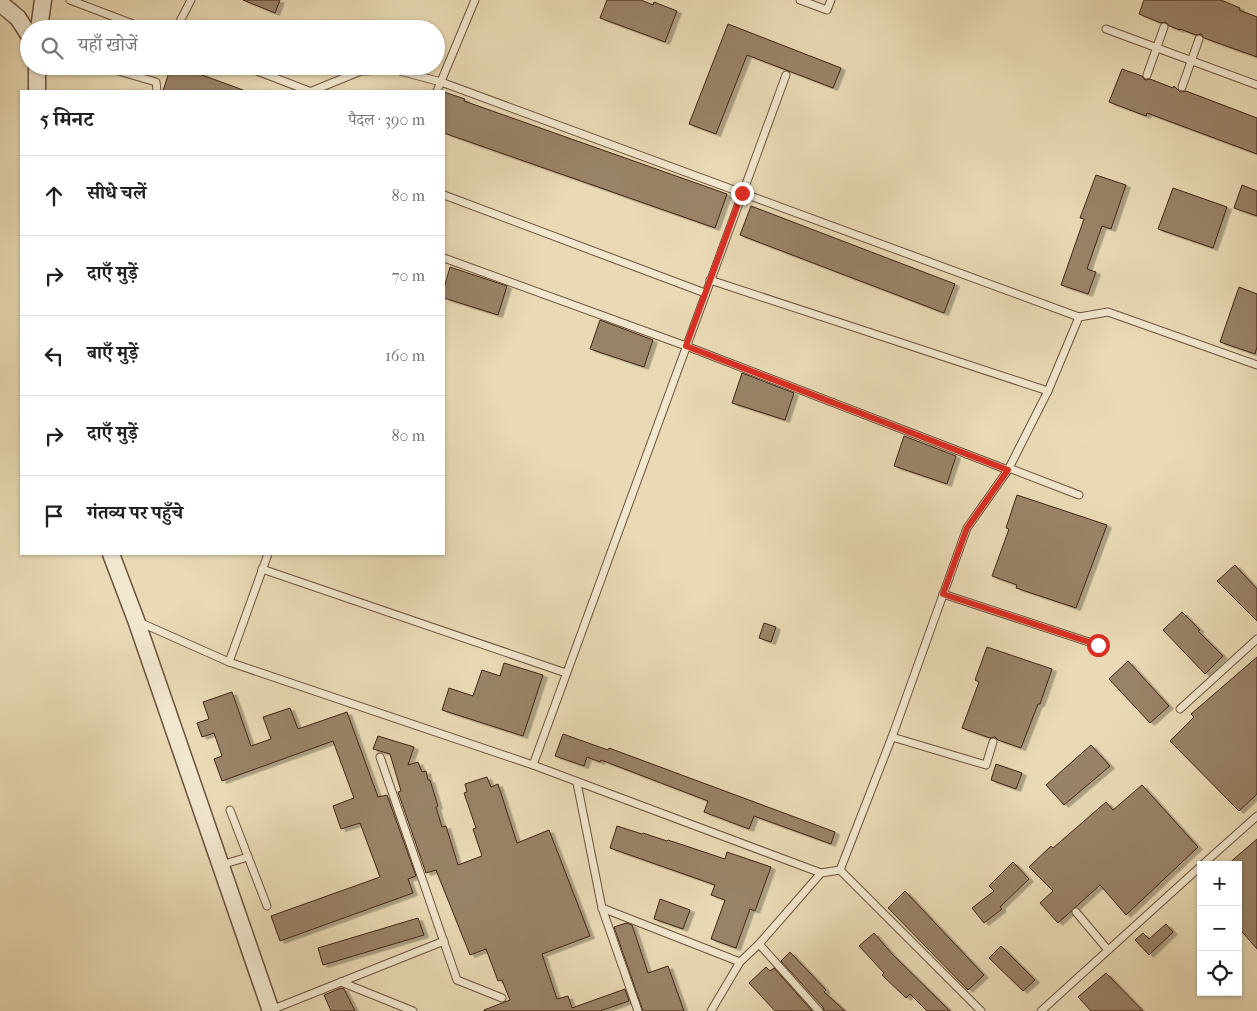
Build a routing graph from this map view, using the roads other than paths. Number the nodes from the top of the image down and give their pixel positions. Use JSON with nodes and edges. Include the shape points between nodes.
{"nodes":[{"id":1,"x":43,"y":0,"type":"edge"},
{"id":2,"x":70,"y":0,"type":"edge"},
{"id":3,"x":191,"y":0,"type":"edge"},
{"id":4,"x":475,"y":0,"type":"edge"},
{"id":5,"x":800,"y":0,"type":"edge"},
{"id":6,"x":831,"y":0,"type":"edge"},
{"id":7,"x":0,"y":3,"type":"edge"},
{"id":8,"x":40,"y":20,"type":"edge"},
{"id":9,"x":122,"y":20,"type":"edge"},
{"id":10,"x":181,"y":20,"type":"edge"},
{"id":11,"x":20,"y":21,"type":"edge"},
{"id":12,"x":1164,"y":26,"type":"dead end"},
{"id":13,"x":1106,"y":29,"type":"dead end"},
{"id":14,"x":1199,"y":39,"type":"dead end"},
{"id":15,"x":1156,"y":48,"type":"junction"},
{"id":16,"x":1191,"y":60,"type":"junction"},
{"id":17,"x":445,"y":72,"type":"edge"},
{"id":18,"x":38,"y":75,"type":"edge"},
{"id":19,"x":132,"y":75,"type":"edge"},
{"id":20,"x":268,"y":75,"type":"edge"},
{"id":21,"x":351,"y":75,"type":"edge"},
{"id":22,"x":415,"y":75,"type":"edge"},
{"id":23,"x":444,"y":75,"type":"edge"},
{"id":24,"x":786,"y":75,"type":"dead end"},
{"id":25,"x":1147,"y":75,"type":"dead end"},
{"id":26,"x":441,"y":82,"type":"junction"},
{"id":27,"x":1257,"y":85,"type":"edge"},
{"id":28,"x":1182,"y":87,"type":"dead end"},
{"id":29,"x":39,"y":90,"type":"edge"},
{"id":30,"x":157,"y":90,"type":"edge"},
{"id":31,"x":307,"y":90,"type":"edge"},
{"id":32,"x":313,"y":90,"type":"edge"},
{"id":33,"x":438,"y":90,"type":"edge"},
{"id":34,"x":742,"y":193,"type":"junction"},
{"id":35,"x":445,"y":195,"type":"edge"},
{"id":36,"x":445,"y":258,"type":"edge"},
{"id":37,"x":710,"y":280,"type":"junction"},
{"id":38,"x":706,"y":293,"type":"junction"},
{"id":39,"x":1079,"y":317,"type":"junction"},
{"id":40,"x":686,"y":346,"type":"junction"},
{"id":41,"x":1257,"y":364,"type":"edge"},
{"id":42,"x":1048,"y":391,"type":"junction"},
{"id":43,"x":1008,"y":469,"type":"junction"},
{"id":44,"x":1080,"y":495,"type":"dead end"},
{"id":45,"x":111,"y":555,"type":"edge"},
{"id":46,"x":268,"y":555,"type":"edge"},
{"id":47,"x":262,"y":569,"type":"junction"},
{"id":48,"x":943,"y":594,"type":"junction"},
{"id":49,"x":136,"y":620,"type":"junction"},
{"id":50,"x":1257,"y":639,"type":"edge"},
{"id":51,"x":1098,"y":645,"type":"dead end"},
{"id":52,"x":229,"y":662,"type":"junction"},
{"id":53,"x":566,"y":673,"type":"junction"},
{"id":54,"x":1180,"y":709,"type":"dead end"},
{"id":55,"x":892,"y":737,"type":"junction"},
{"id":56,"x":993,"y":742,"type":"dead end"},
{"id":57,"x":380,"y":757,"type":"dead end"},
{"id":58,"x":533,"y":765,"type":"junction"},
{"id":59,"x":577,"y":783,"type":"junction"},
{"id":60,"x":230,"y":810,"type":"dead end"},
{"id":61,"x":1257,"y":816,"type":"edge"},
{"id":62,"x":248,"y":857,"type":"junction"},
{"id":63,"x":1206,"y":861,"type":"edge"},
{"id":64,"x":221,"y":865,"type":"junction"},
{"id":65,"x":840,"y":870,"type":"junction"},
{"id":66,"x":1197,"y":870,"type":"edge"},
{"id":67,"x":821,"y":873,"type":"junction"},
{"id":68,"x":267,"y":906,"type":"dead end"},
{"id":69,"x":602,"y":908,"type":"junction"},
{"id":70,"x":1076,"y":912,"type":"dead end"},
{"id":71,"x":444,"y":941,"type":"junction"},
{"id":72,"x":759,"y":944,"type":"junction"},
{"id":73,"x":1108,"y":950,"type":"junction"},
{"id":74,"x":740,"y":962,"type":"junction"},
{"id":75,"x":341,"y":982,"type":"junction"},
{"id":76,"x":502,"y":998,"type":"dead end"},
{"id":77,"x":271,"y":1011,"type":"edge"},
{"id":78,"x":413,"y":1011,"type":"edge"},
{"id":79,"x":638,"y":1011,"type":"edge"},
{"id":80,"x":711,"y":1011,"type":"edge"},
{"id":81,"x":819,"y":1011,"type":"edge"},
{"id":82,"x":981,"y":1011,"type":"edge"},
{"id":83,"x":1040,"y":1011,"type":"edge"}],
"edges":[{"from":1,"to":8,"type":"street"},
{"from":2,"to":9,"type":"lane"},
{"from":3,"to":10,"type":"lane"},
{"from":4,"to":17,"type":"lane"},
{"from":5,"to":6,"type":"lane","via":[[827,10]]},
{"from":7,"to":11,"type":"street"},
{"from":12,"to":15,"type":"lane"},
{"from":13,"to":15,"type":"lane"},
{"from":14,"to":16,"type":"lane"},
{"from":15,"to":16,"type":"lane"},
{"from":15,"to":25,"type":"lane"},
{"from":16,"to":27,"type":"lane"},
{"from":16,"to":28,"type":"lane"},
{"from":18,"to":29,"type":"street"},
{"from":19,"to":30,"type":"lane","via":[[156,82]]},
{"from":20,"to":31,"type":"lane"},
{"from":21,"to":32,"type":"lane"},
{"from":22,"to":26,"type":"lane"},
{"from":23,"to":26,"type":"lane"},
{"from":24,"to":34,"type":"lane"},
{"from":26,"to":33,"type":"lane"},
{"from":26,"to":34,"type":"lane"},
{"from":34,"to":37,"type":"lane"},
{"from":34,"to":39,"type":"lane"},
{"from":35,"to":38,"type":"lane"},
{"from":36,"to":40,"type":"lane"},
{"from":37,"to":38,"type":"lane"},
{"from":37,"to":42,"type":"lane"},
{"from":38,"to":40,"type":"lane"},
{"from":39,"to":41,"type":"lane","via":[[1108,312]]},
{"from":39,"to":42,"type":"lane"},
{"from":40,"to":43,"type":"lane"},
{"from":40,"to":53,"type":"lane"},
{"from":42,"to":43,"type":"lane"},
{"from":43,"to":44,"type":"lane"},
{"from":43,"to":48,"type":"lane","via":[[967,528]]},
{"from":45,"to":49,"type":"street"},
{"from":46,"to":47,"type":"lane"},
{"from":47,"to":52,"type":"lane"},
{"from":47,"to":53,"type":"lane"},
{"from":48,"to":51,"type":"lane"},
{"from":48,"to":55,"type":"lane"},
{"from":49,"to":52,"type":"lane"},
{"from":49,"to":64,"type":"street"},
{"from":50,"to":54,"type":"lane"},
{"from":52,"to":58,"type":"lane"},
{"from":53,"to":58,"type":"lane"},
{"from":55,"to":56,"type":"lane","via":[[986,765]]},
{"from":55,"to":65,"type":"lane"},
{"from":57,"to":71,"type":"lane"},
{"from":58,"to":59,"type":"lane"},
{"from":59,"to":67,"type":"lane"},
{"from":59,"to":69,"type":"lane"},
{"from":60,"to":62,"type":"lane"},
{"from":61,"to":63,"type":"lane"},
{"from":62,"to":64,"type":"lane"},
{"from":62,"to":68,"type":"lane"},
{"from":64,"to":77,"type":"street"},
{"from":65,"to":67,"type":"lane"},
{"from":65,"to":82,"type":"lane"},
{"from":66,"to":73,"type":"lane"},
{"from":67,"to":72,"type":"lane"},
{"from":69,"to":74,"type":"lane"},
{"from":69,"to":79,"type":"lane"},
{"from":70,"to":73,"type":"lane"},
{"from":71,"to":75,"type":"lane"},
{"from":71,"to":76,"type":"lane","via":[[457,980]]},
{"from":72,"to":74,"type":"lane"},
{"from":72,"to":81,"type":"lane"},
{"from":73,"to":83,"type":"lane"},
{"from":74,"to":80,"type":"lane"},
{"from":75,"to":77,"type":"lane"},
{"from":75,"to":78,"type":"lane"}]}
